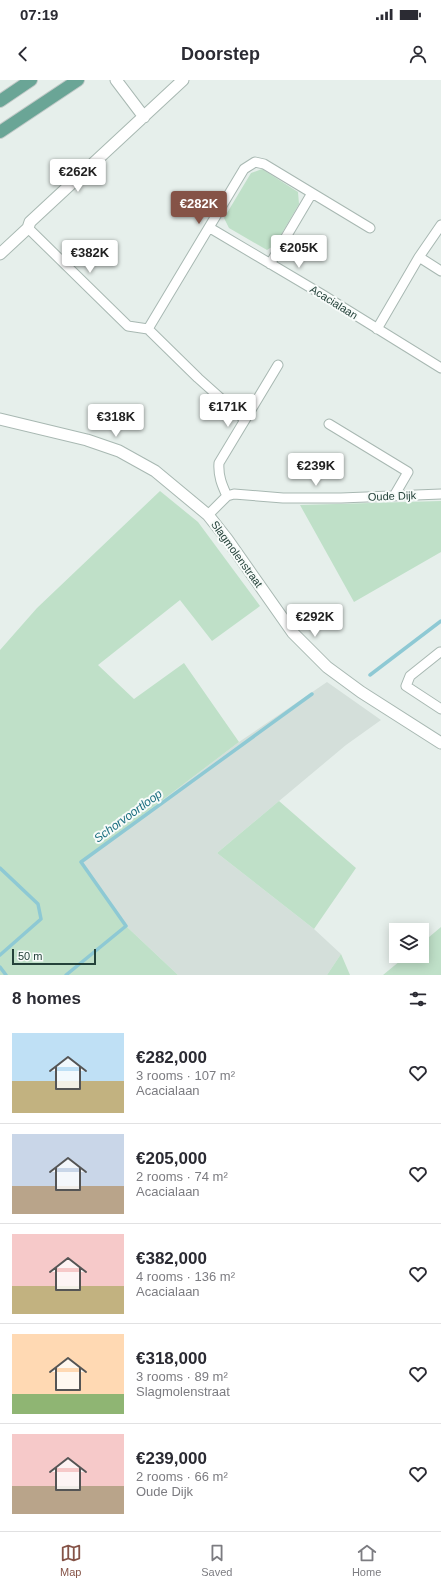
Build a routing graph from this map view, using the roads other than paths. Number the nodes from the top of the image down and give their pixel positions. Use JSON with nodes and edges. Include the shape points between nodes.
{"nodes":[{"id":1,"x":31,"y":80,"type":"edge"},
{"id":2,"x":78,"y":80,"type":"edge"},
{"id":3,"x":116,"y":80,"type":"edge"},
{"id":4,"x":183,"y":80,"type":"edge"},
{"id":5,"x":0,"y":101,"type":"edge"},
{"id":6,"x":144,"y":117,"type":"junction"},
{"id":7,"x":0,"y":132,"type":"edge"},
{"id":8,"x":312,"y":193,"type":"junction"},
{"id":9,"x":441,"y":225,"type":"edge"},
{"id":10,"x":28,"y":228,"type":"junction"},
{"id":11,"x":210,"y":228,"type":"junction"},
{"id":12,"x":370,"y":228,"type":"dead end"},
{"id":13,"x":0,"y":254,"type":"edge"},
{"id":14,"x":419,"y":258,"type":"junction"},
{"id":15,"x":270,"y":264,"type":"junction"},
{"id":16,"x":441,"y":270,"type":"edge"},
{"id":17,"x":148,"y":329,"type":"junction"},
{"id":18,"x":377,"y":329,"type":"junction"},
{"id":19,"x":278,"y":365,"type":"dead end"},
{"id":20,"x":441,"y":368,"type":"edge"},
{"id":21,"x":0,"y":419,"type":"edge"},
{"id":22,"x":245,"y":420,"type":"junction"},
{"id":23,"x":329,"y":424,"type":"dead end"},
{"id":24,"x":441,"y":494,"type":"edge"},
{"id":25,"x":227,"y":496,"type":"junction"},
{"id":26,"x":394,"y":496,"type":"junction"},
{"id":27,"x":208,"y":514,"type":"junction"},
{"id":28,"x":440,"y":652,"type":"edge"},
{"id":29,"x":441,"y":709,"type":"edge"},
{"id":30,"x":441,"y":743,"type":"edge"}],
"edges":[{"from":1,"to":5,"type":"main road"},
{"from":2,"to":7,"type":"main road"},
{"from":3,"to":6,"type":"street"},
{"from":4,"to":6,"type":"street"},
{"from":6,"to":10,"type":"street","via":[[30,222]]},
{"from":8,"to":11,"type":"street","via":[[264,164],[255,162],[244,170]]},
{"from":8,"to":12,"type":"street"},
{"from":8,"to":15,"type":"street"},
{"from":9,"to":14,"type":"street"},
{"from":10,"to":13,"type":"street"},
{"from":10,"to":17,"type":"street","via":[[128,326]]},
{"from":11,"to":15,"type":"street","name":"Acacialaan"},
{"from":11,"to":17,"type":"street"},
{"from":14,"to":16,"type":"street"},
{"from":14,"to":18,"type":"street"},
{"from":15,"to":18,"type":"street","name":"Acacialaan"},
{"from":17,"to":22,"type":"street"},
{"from":18,"to":20,"type":"street","name":"Acacialaan"},
{"from":19,"to":22,"type":"street"},
{"from":21,"to":27,"type":"street","name":"Slagmolenstraat","via":[[87,440],[119,451],[155,471]]},
{"from":22,"to":25,"type":"street","via":[[219,463],[221,484]]},
{"from":23,"to":26,"type":"street","via":[[408,472]]},
{"from":24,"to":26,"type":"street","name":"Oude Dijk"},
{"from":25,"to":26,"type":"street","name":"Oude Dijk"},
{"from":25,"to":27,"type":"street"},
{"from":27,"to":30,"type":"street","name":"Slagmolenstraat","via":[[293,633],[327,667]]},
{"from":28,"to":29,"type":"street","via":[[410,676],[406,686]]}]}
